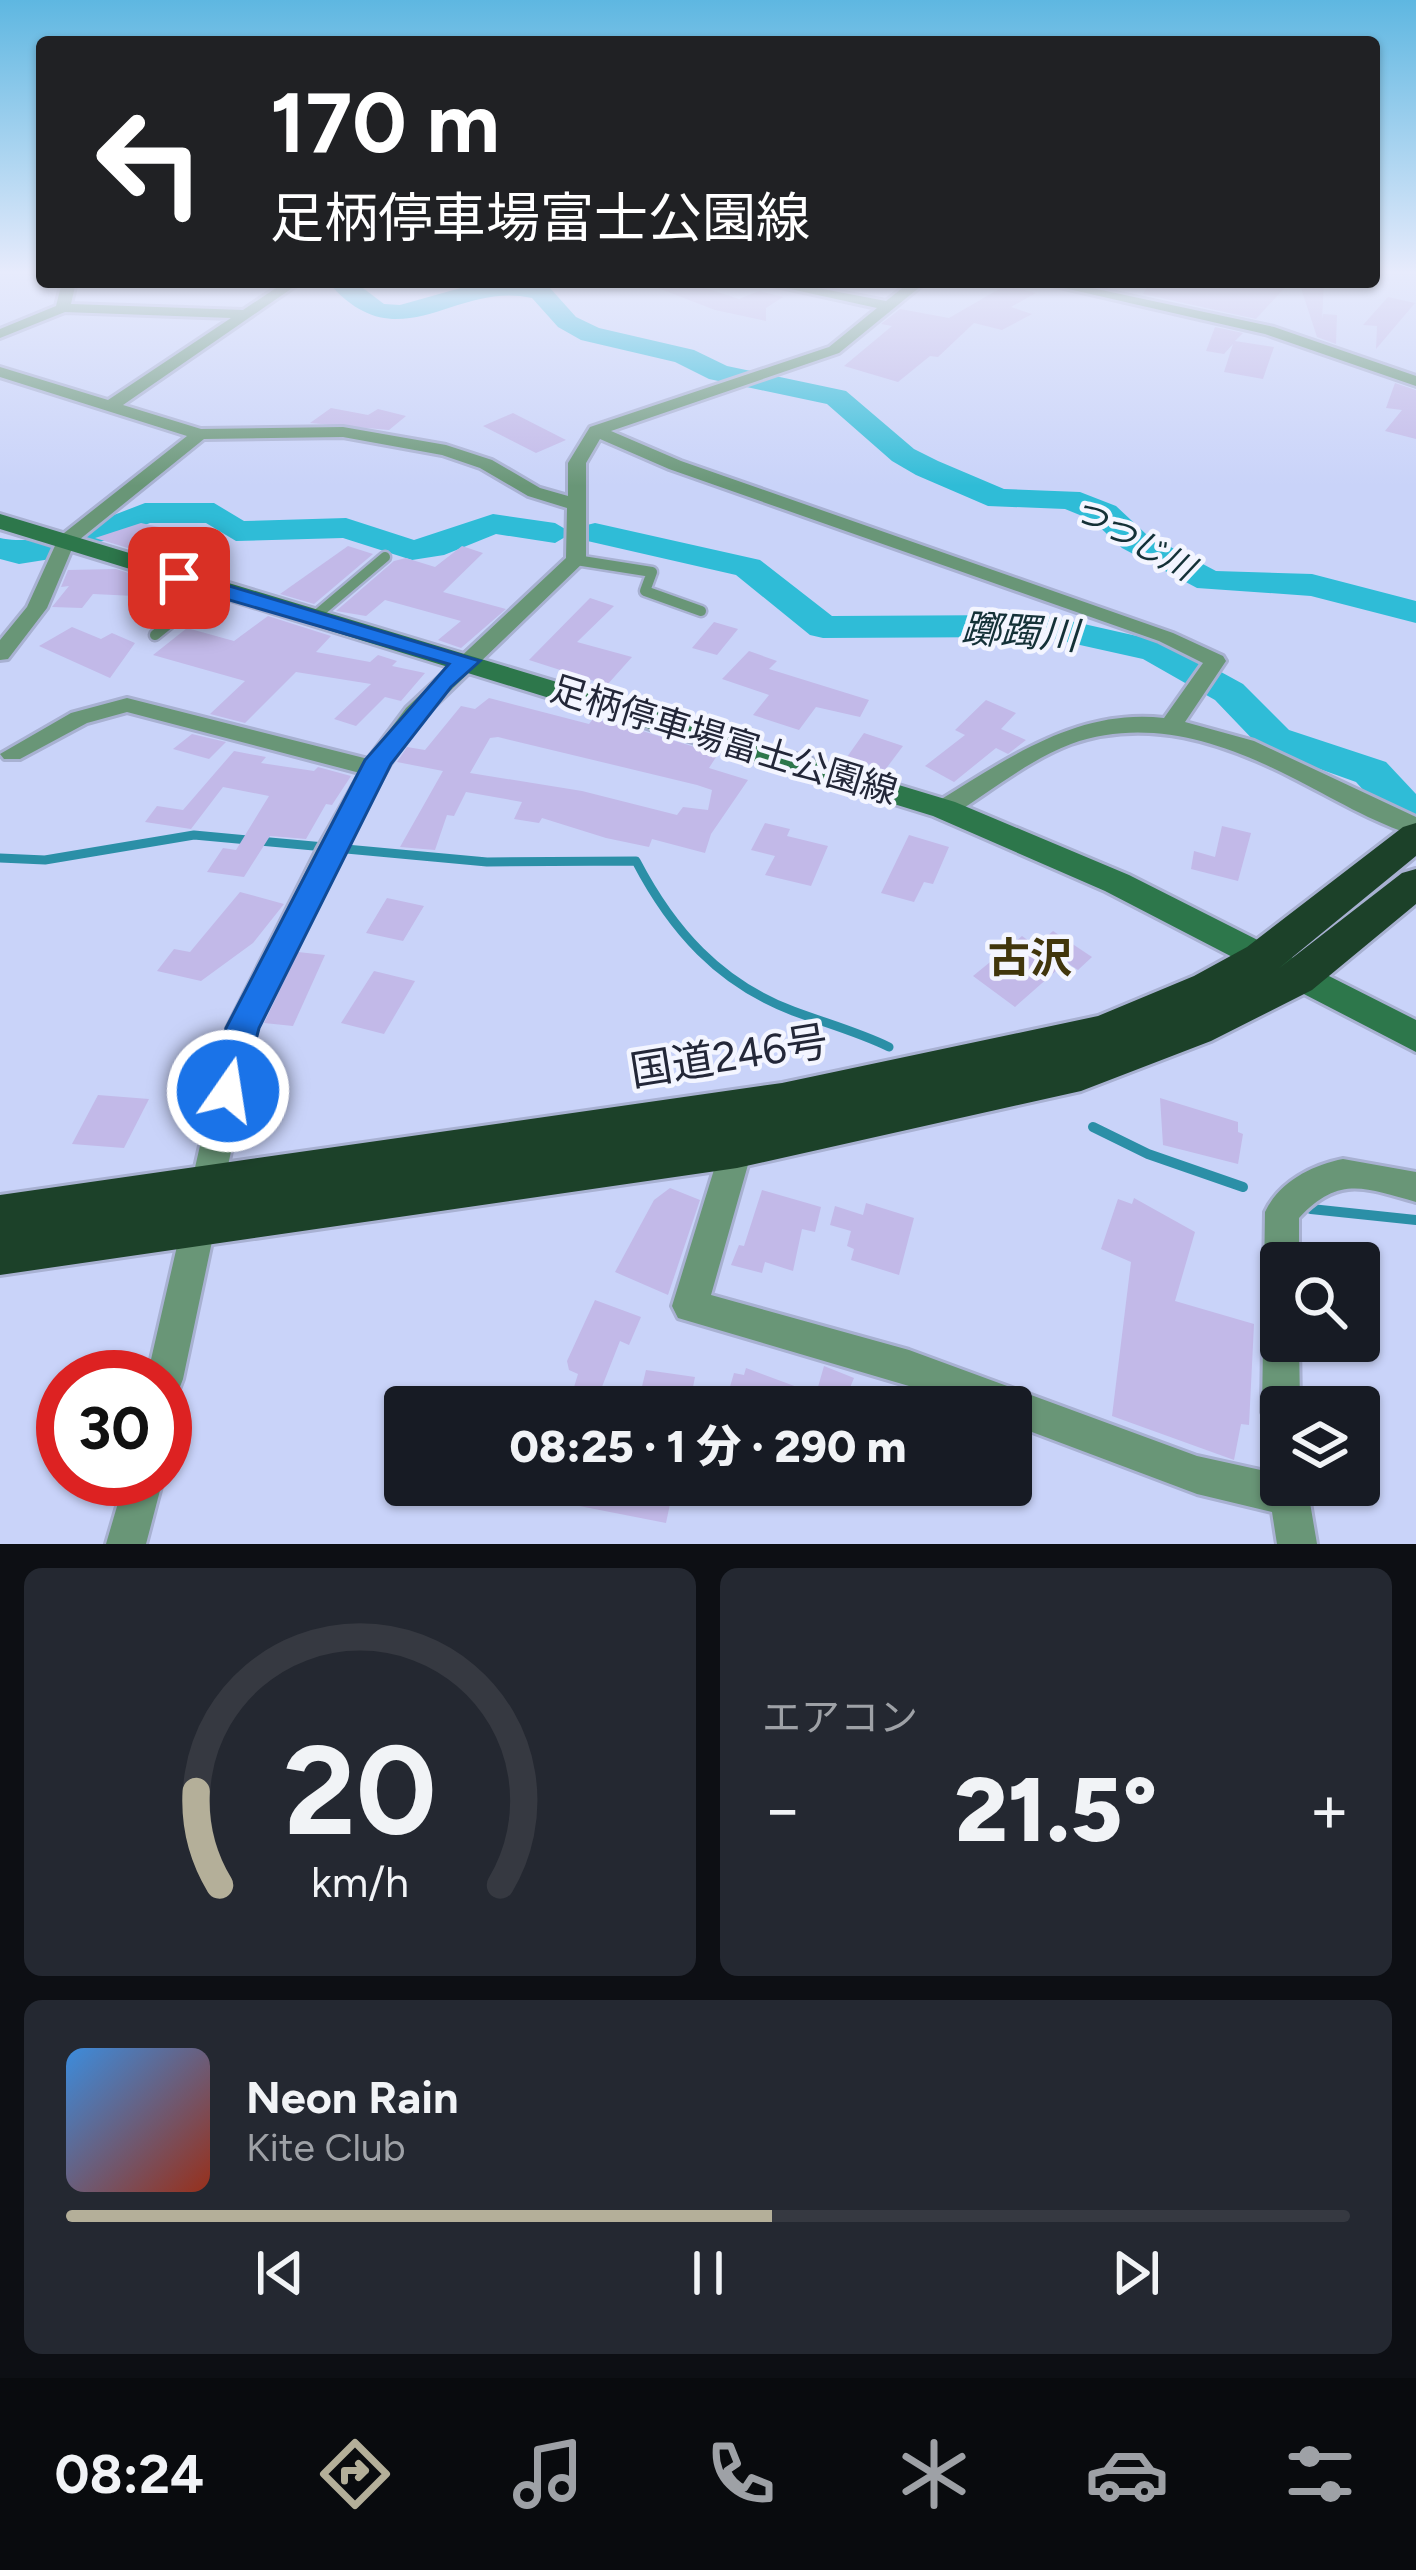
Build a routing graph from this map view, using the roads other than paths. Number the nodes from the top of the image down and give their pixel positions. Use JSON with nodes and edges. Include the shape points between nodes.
{"nodes":[{"id":1,"x":204,"y":342,"type":"edge"},
{"id":2,"x":844,"y":342,"type":"edge"},
{"id":3,"x":1304,"y":342,"type":"edge"},
{"id":4,"x":0,"y":372,"type":"edge"},
{"id":5,"x":1416,"y":381,"type":"edge"},
{"id":6,"x":113,"y":404,"type":"junction"},
{"id":7,"x":596,"y":431,"type":"junction"},
{"id":8,"x":200,"y":434,"type":"junction"},
{"id":9,"x":574,"y":504,"type":"junction"},
{"id":10,"x":0,"y":521,"type":"edge"},
{"id":11,"x":67,"y":541,"type":"junction"},
{"id":12,"x":575,"y":556,"type":"junction"},
{"id":13,"x":385,"y":557,"type":"dead end"},
{"id":14,"x":213,"y":588,"type":"junction"},
{"id":15,"x":701,"y":611,"type":"dead end"},
{"id":16,"x":314,"y":617,"type":"junction"},
{"id":17,"x":8,"y":634,"type":"edge"},
{"id":18,"x":154,"y":634,"type":"dead end"},
{"id":19,"x":0,"y":654,"type":"edge"},
{"id":20,"x":467,"y":661,"type":"junction"},
{"id":21,"x":1171,"y":725,"type":"junction"},
{"id":22,"x":12,"y":754,"type":"dead end"},
{"id":23,"x":375,"y":769,"type":"junction"},
{"id":24,"x":944,"y":809,"type":"junction"},
{"id":25,"x":1416,"y":826,"type":"edge"},
{"id":26,"x":1416,"y":836,"type":"edge"},
{"id":27,"x":1416,"y":883,"type":"edge"},
{"id":28,"x":1279,"y":968,"type":"junction"},
{"id":29,"x":1416,"y":1037,"type":"edge"},
{"id":30,"x":737,"y":1147,"type":"junction"},
{"id":31,"x":1416,"y":1187,"type":"edge"},
{"id":32,"x":201,"y":1206,"type":"junction"},
{"id":33,"x":0,"y":1217,"type":"edge"},
{"id":34,"x":0,"y":1251,"type":"edge"},
{"id":35,"x":171,"y":1350,"type":"edge"},
{"id":36,"x":1281,"y":1386,"type":"edge"},
{"id":37,"x":1260,"y":1485,"type":"edge"},
{"id":38,"x":137,"y":1506,"type":"edge"},
{"id":39,"x":1291,"y":1506,"type":"edge"},
{"id":40,"x":126,"y":1544,"type":"edge"},
{"id":41,"x":1297,"y":1544,"type":"edge"}],
"edges":[{"from":1,"to":6,"type":"street"},
{"from":2,"to":7,"type":"street"},
{"from":3,"to":5,"type":"street"},
{"from":4,"to":6,"type":"street"},
{"from":6,"to":8,"type":"street"},
{"from":7,"to":9,"type":"street","via":[[578,463]]},
{"from":7,"to":21,"type":"street","via":[[1215,661]]},
{"from":8,"to":9,"type":"street","via":[[343,432],[395,440],[466,457]]},
{"from":8,"to":11,"type":"street"},
{"from":9,"to":12,"type":"street"},
{"from":10,"to":11,"type":"main road","name":"足柄停車場富士公園線"},
{"from":11,"to":14,"type":"main road","name":"足柄停車場富士公園線"},
{"from":11,"to":17,"type":"street","via":[[37,608]]},
{"from":12,"to":15,"type":"lane","via":[[652,572],[645,591]]},
{"from":12,"to":20,"type":"street"},
{"from":13,"to":16,"type":"lane"},
{"from":14,"to":16,"type":"main road","name":"足柄停車場富士公園線"},
{"from":14,"to":18,"type":"lane"},
{"from":16,"to":20,"type":"main road","name":"足柄停車場富士公園線"},
{"from":17,"to":19,"type":"street"},
{"from":20,"to":23,"type":"street","via":[[414,713]]},
{"from":20,"to":24,"type":"main road","name":"足柄停車場富士公園線"},
{"from":21,"to":24,"type":"street","via":[[1137,723],[1059,741]]},
{"from":21,"to":25,"type":"street","via":[[1264,749]]},
{"from":22,"to":23,"type":"street","via":[[80,718],[127,705]]},
{"from":23,"to":32,"type":"street","via":[[242,1028]]},
{"from":24,"to":28,"type":"main road","name":"足柄停車場富士公園線","via":[[1117,883]]},
{"from":26,"to":28,"type":"highway","name":"国道246号"},
{"from":27,"to":28,"type":"highway","name":"国道246号"},
{"from":28,"to":29,"type":"main road","name":"足柄停車場富士公園線"},
{"from":28,"to":30,"type":"highway","name":"国道246号","via":[[1195,1029],[1081,1072]]},
{"from":28,"to":32,"type":"highway","name":"国道246号","via":[[1104,1032],[942,1070],[782,1103],[371,1160]]},
{"from":30,"to":32,"type":"highway","name":"国道246号"},
{"from":30,"to":37,"type":"street","via":[[690,1306],[909,1368],[1197,1475]]},
{"from":31,"to":36,"type":"street","via":[[1359,1173],[1328,1175],[1310,1180],[1282,1212]]},
{"from":32,"to":33,"type":"highway","name":"国道246号"},
{"from":32,"to":34,"type":"highway","name":"国道246号"},
{"from":32,"to":35,"type":"street"},
{"from":38,"to":40,"type":"street"},
{"from":39,"to":41,"type":"street"}]}
